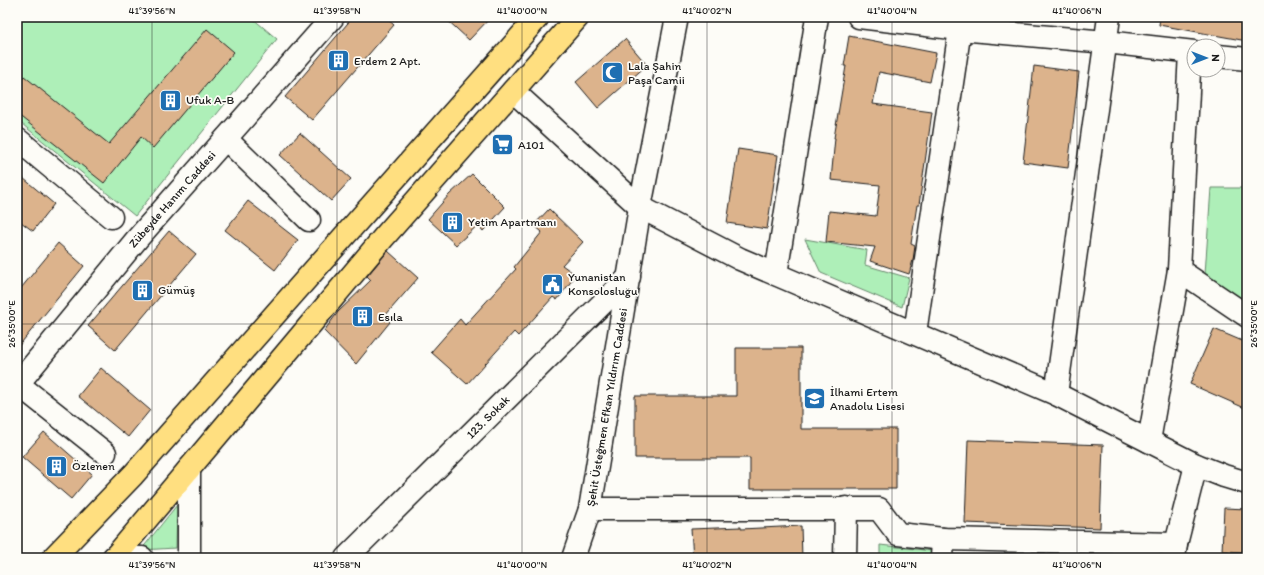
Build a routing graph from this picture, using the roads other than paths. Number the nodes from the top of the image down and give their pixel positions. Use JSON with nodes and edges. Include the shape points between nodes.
{"nodes":[{"id":1,"x":333,"y":17,"type":"edge"},
{"id":2,"x":538,"y":17,"type":"edge"},
{"id":3,"x":578,"y":17,"type":"edge"},
{"id":4,"x":677,"y":17,"type":"edge"},
{"id":5,"x":817,"y":17,"type":"edge"},
{"id":6,"x":859,"y":17,"type":"edge"},
{"id":7,"x":1109,"y":17,"type":"edge"},
{"id":8,"x":960,"y":29,"type":"junction"},
{"id":9,"x":1106,"y":42,"type":"junction"},
{"id":10,"x":1186,"y":51,"type":"edge"},
{"id":11,"x":1226,"y":57,"type":"edge"},
{"id":12,"x":1247,"y":59,"type":"edge"},
{"id":13,"x":1190,"y":78,"type":"edge"},
{"id":14,"x":513,"y":91,"type":"junction"},
{"id":15,"x":17,"y":139,"type":"edge"},
{"id":16,"x":226,"y":139,"type":"junction"},
{"id":17,"x":640,"y":207,"type":"junction"},
{"id":18,"x":111,"y":217,"type":"dead end"},
{"id":19,"x":309,"y":220,"type":"dead end"},
{"id":20,"x":1179,"y":270,"type":"junction"},
{"id":21,"x":776,"y":274,"type":"junction"},
{"id":22,"x":629,"y":276,"type":"junction"},
{"id":23,"x":1247,"y":316,"type":"edge"},
{"id":24,"x":915,"y":333,"type":"junction"},
{"id":25,"x":17,"y":385,"type":"edge"},
{"id":26,"x":1056,"y":394,"type":"junction"},
{"id":27,"x":1149,"y":441,"type":"junction"},
{"id":28,"x":105,"y":453,"type":"dead end"},
{"id":29,"x":1196,"y":466,"type":"junction"},
{"id":30,"x":190,"y":469,"type":"junction"},
{"id":31,"x":1247,"y":483,"type":"edge"},
{"id":32,"x":846,"y":508,"type":"junction"},
{"id":33,"x":590,"y":509,"type":"junction"},
{"id":34,"x":943,"y":549,"type":"edge"},
{"id":35,"x":1175,"y":551,"type":"edge"},
{"id":36,"x":53,"y":558,"type":"edge"},
{"id":37,"x":114,"y":558,"type":"edge"},
{"id":38,"x":142,"y":558,"type":"edge"},
{"id":39,"x":189,"y":558,"type":"edge"},
{"id":40,"x":346,"y":558,"type":"edge"},
{"id":41,"x":573,"y":558,"type":"edge"},
{"id":42,"x":845,"y":558,"type":"edge"}],
"edges":[{"from":1,"to":16,"type":"street","name":"Zübeyde Hanım Caddesi"},
{"from":2,"to":36,"type":"main road","via":[[134,475]]},
{"from":3,"to":14,"type":"main road"},
{"from":4,"to":17,"type":"street","name":"Şehit Üsteğmen Efkan Yıldırım Caddesi"},
{"from":5,"to":21,"type":"street"},
{"from":6,"to":8,"type":"street"},
{"from":7,"to":9,"type":"street"},
{"from":8,"to":9,"type":"street"},
{"from":8,"to":24,"type":"street"},
{"from":9,"to":10,"type":"street"},
{"from":9,"to":26,"type":"street"},
{"from":11,"to":12,"type":"street"},
{"from":13,"to":20,"type":"street"},
{"from":14,"to":17,"type":"street"},
{"from":14,"to":30,"type":"main road","via":[[384,237]]},
{"from":15,"to":18,"type":"street"},
{"from":16,"to":19,"type":"street"},
{"from":16,"to":25,"type":"street","name":"Zübeyde Hanım Caddesi","via":[[138,239]]},
{"from":17,"to":21,"type":"street","via":[[740,259]]},
{"from":17,"to":22,"type":"street","name":"Şehit Üsteğmen Efkan Yıldırım Caddesi"},
{"from":20,"to":23,"type":"street"},
{"from":20,"to":27,"type":"street"},
{"from":21,"to":24,"type":"street"},
{"from":22,"to":33,"type":"street","name":"Şehit Üsteğmen Efkan Yıldırım Caddesi"},
{"from":22,"to":40,"type":"street","name":"123. Sokak"},
{"from":24,"to":26,"type":"street"},
{"from":25,"to":28,"type":"street"},
{"from":26,"to":27,"type":"street"},
{"from":27,"to":29,"type":"street"},
{"from":29,"to":31,"type":"street"},
{"from":29,"to":35,"type":"street"},
{"from":30,"to":37,"type":"main road"},
{"from":30,"to":39,"type":"street"},
{"from":32,"to":33,"type":"street"},
{"from":32,"to":34,"type":"street","via":[[879,509],[898,534]]},
{"from":32,"to":42,"type":"street"},
{"from":33,"to":41,"type":"street","name":"Şehit Üsteğmen Efkan Yıldırım Caddesi"},
{"from":34,"to":35,"type":"street"},
{"from":37,"to":38,"type":"street"}]}
